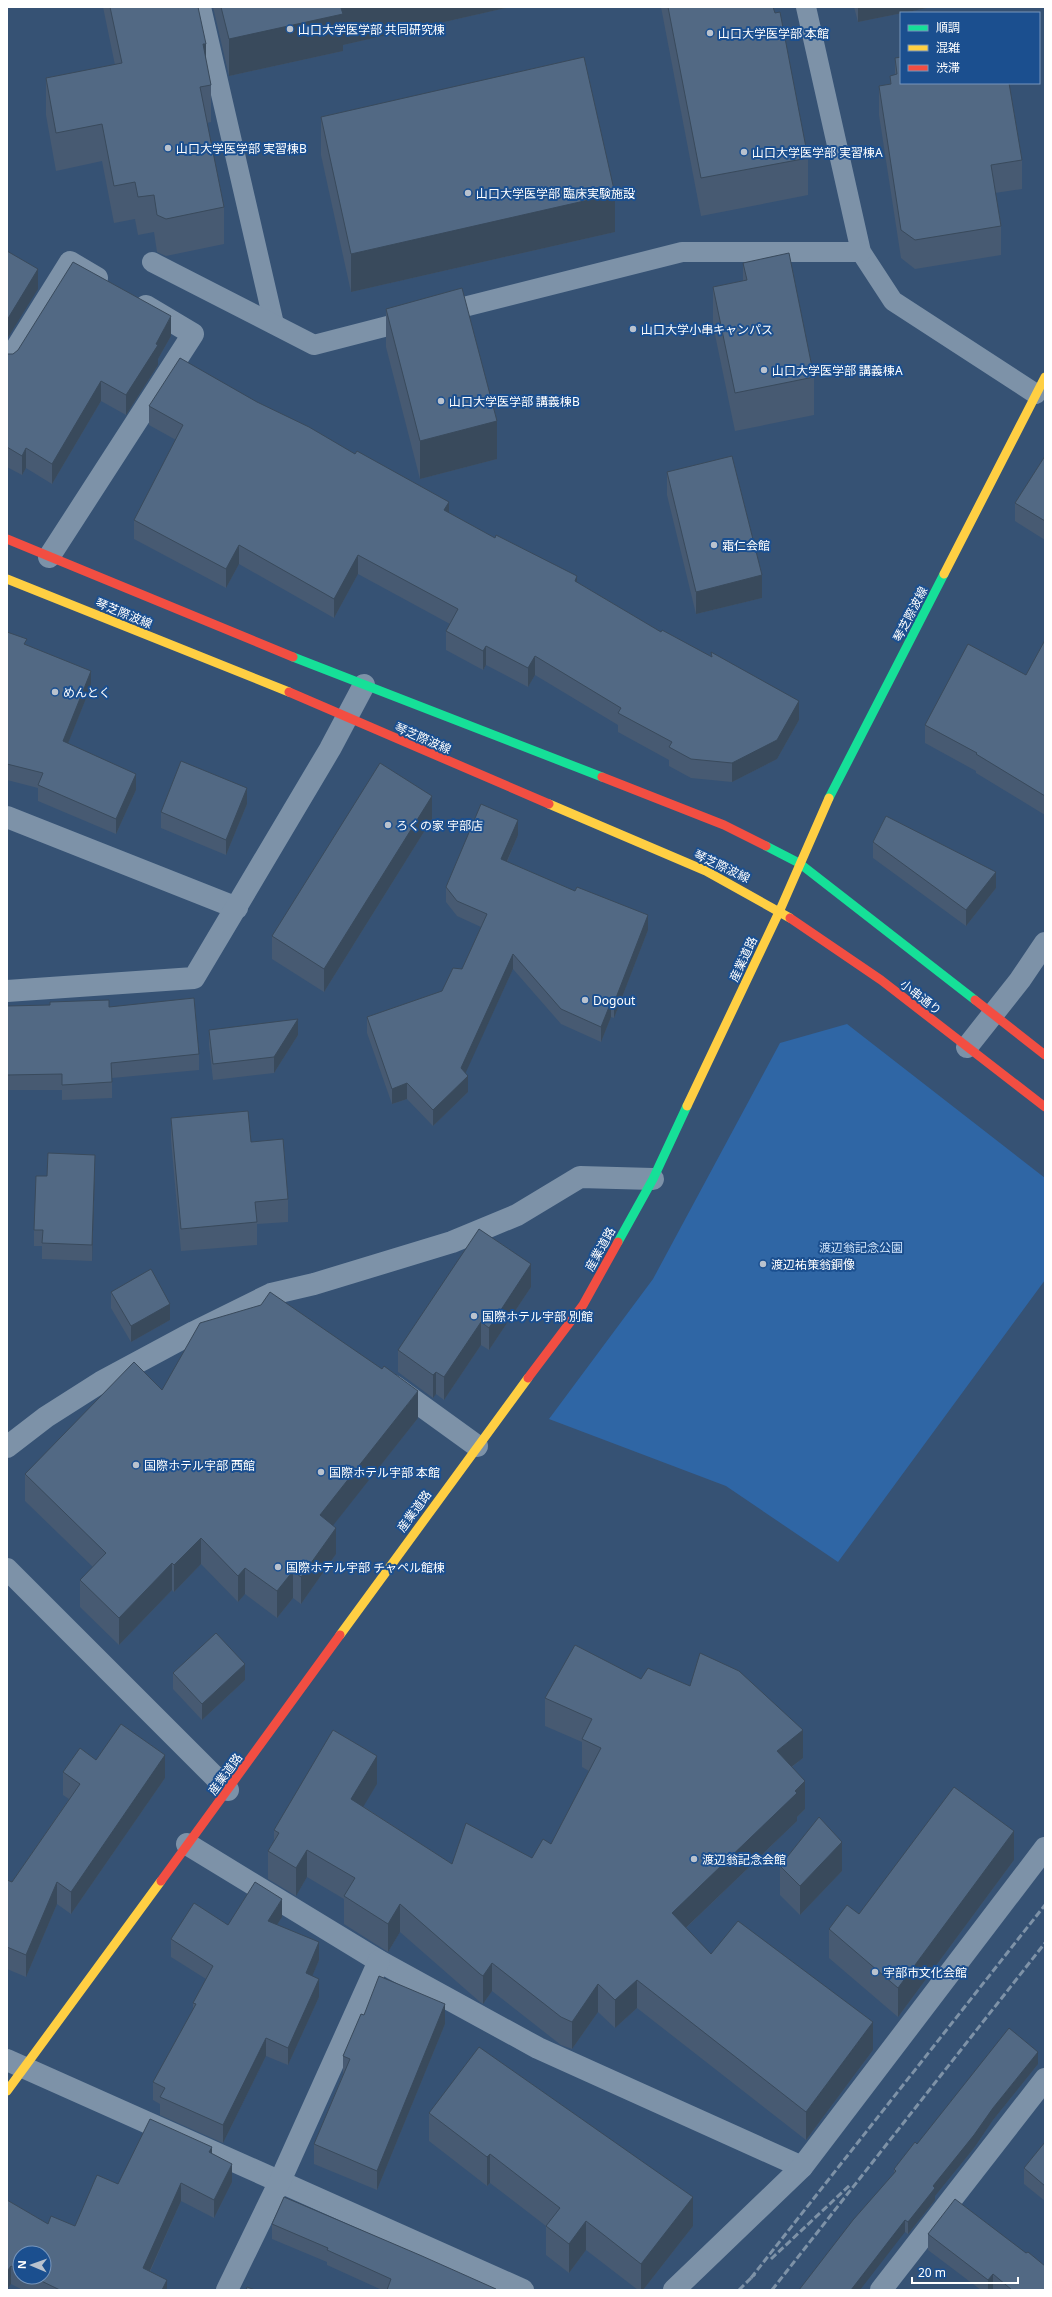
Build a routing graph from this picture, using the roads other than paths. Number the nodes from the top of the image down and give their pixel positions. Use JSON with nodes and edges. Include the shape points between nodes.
{"nodes":[{"id":1,"x":201,"y":7,"type":"edge"},
{"id":2,"x":806,"y":7,"type":"edge"},
{"id":3,"x":861,"y":252,"type":"junction"},
{"id":4,"x":152,"y":262,"type":"dead end"},
{"id":5,"x":274,"y":324,"type":"junction"},
{"id":6,"x":7,"y":363,"type":"edge"},
{"id":7,"x":1042,"y":391,"type":"edge"},
{"id":8,"x":7,"y":539,"type":"edge"},
{"id":9,"x":49,"y":556,"type":"junction"},
{"id":10,"x":7,"y":579,"type":"edge"},
{"id":11,"x":364,"y":685,"type":"junction"},
{"id":12,"x":347,"y":719,"type":"junction"},
{"id":13,"x":7,"y":817,"type":"edge"},
{"id":14,"x":799,"y":863,"type":"junction"},
{"id":15,"x":237,"y":908,"type":"junction"},
{"id":16,"x":780,"y":910,"type":"junction"},
{"id":17,"x":1045,"y":942,"type":"edge"},
{"id":18,"x":7,"y":990,"type":"edge"},
{"id":19,"x":993,"y":1014,"type":"junction"},
{"id":20,"x":967,"y":1047,"type":"junction"},
{"id":21,"x":1045,"y":1055,"type":"edge"},
{"id":22,"x":1045,"y":1107,"type":"edge"},
{"id":23,"x":653,"y":1179,"type":"junction"},
{"id":24,"x":271,"y":1294,"type":"junction"},
{"id":25,"x":290,"y":1308,"type":"edge"},
{"id":26,"x":377,"y":1373,"type":"edge"},
{"id":27,"x":476,"y":1446,"type":"junction"},
{"id":28,"x":7,"y":1447,"type":"edge"},
{"id":29,"x":7,"y":1569,"type":"edge"},
{"id":30,"x":228,"y":1790,"type":"junction"},
{"id":31,"x":187,"y":1844,"type":"junction"},
{"id":32,"x":1045,"y":1848,"type":"edge"},
{"id":33,"x":379,"y":1961,"type":"junction"},
{"id":34,"x":15,"y":2063,"type":"edge"},
{"id":35,"x":1045,"y":2079,"type":"edge"},
{"id":36,"x":7,"y":2090,"type":"edge"},
{"id":37,"x":802,"y":2166,"type":"junction"},
{"id":38,"x":280,"y":2181,"type":"junction"},
{"id":39,"x":227,"y":2290,"type":"edge"},
{"id":40,"x":524,"y":2290,"type":"edge"},
{"id":41,"x":674,"y":2290,"type":"edge"},
{"id":42,"x":881,"y":2290,"type":"edge"}],
"edges":[{"from":1,"to":5,"type":"lane"},
{"from":2,"to":3,"type":"lane"},
{"from":3,"to":5,"type":"lane","via":[[682,252],[314,344]]},
{"from":3,"to":7,"type":"lane","via":[[893,301]]},
{"from":4,"to":5,"type":"lane"},
{"from":6,"to":9,"type":"street","via":[[70,262],[193,334]]},
{"from":7,"to":14,"type":"main road","name":"琴芝際波線","via":[[818,820]]},
{"from":8,"to":9,"type":"main road","name":"琴芝際波線"},
{"from":9,"to":11,"type":"main road","name":"琴芝際波線"},
{"from":10,"to":12,"type":"main road","name":"琴芝際波線","via":[[274,686]]},
{"from":11,"to":12,"type":"street"},
{"from":11,"to":14,"type":"main road","name":"琴芝際波線","via":[[724,825]]},
{"from":12,"to":15,"type":"street"},
{"from":12,"to":16,"type":"main road","name":"琴芝際波線","via":[[706,871]]},
{"from":13,"to":15,"type":"street"},
{"from":14,"to":16,"type":"main road","name":"琴芝際波線"},
{"from":14,"to":19,"type":"main road"},
{"from":15,"to":18,"type":"street","via":[[194,978]]},
{"from":16,"to":20,"type":"main road","name":"小串通り","via":[[870,972]]},
{"from":16,"to":23,"type":"main road","name":"産業道路"},
{"from":17,"to":19,"type":"street"},
{"from":19,"to":20,"type":"street"},
{"from":19,"to":21,"type":"main road"},
{"from":20,"to":22,"type":"main road","name":"小串通り"},
{"from":23,"to":24,"type":"street","via":[[580,1177],[517,1215],[452,1242],[314,1284]]},
{"from":23,"to":27,"type":"main road","name":"産業道路","via":[[583,1305]]},
{"from":24,"to":25,"type":"street"},
{"from":24,"to":28,"type":"street","via":[[101,1382],[46,1417]]},
{"from":26,"to":27,"type":"street"},
{"from":27,"to":30,"type":"main road","name":"産業道路"},
{"from":29,"to":30,"type":"street"},
{"from":30,"to":31,"type":"main road","name":"産業道路"},
{"from":31,"to":33,"type":"street"},
{"from":31,"to":34,"type":"main road","name":"産業道路"},
{"from":32,"to":37,"type":"street"},
{"from":33,"to":37,"type":"street","via":[[538,2048]]},
{"from":33,"to":38,"type":"street"},
{"from":34,"to":36,"type":"main road","name":"産業道路"},
{"from":34,"to":38,"type":"street"},
{"from":35,"to":42,"type":"street"},
{"from":37,"to":41,"type":"street"},
{"from":38,"to":39,"type":"street"},
{"from":38,"to":40,"type":"street"}]}
